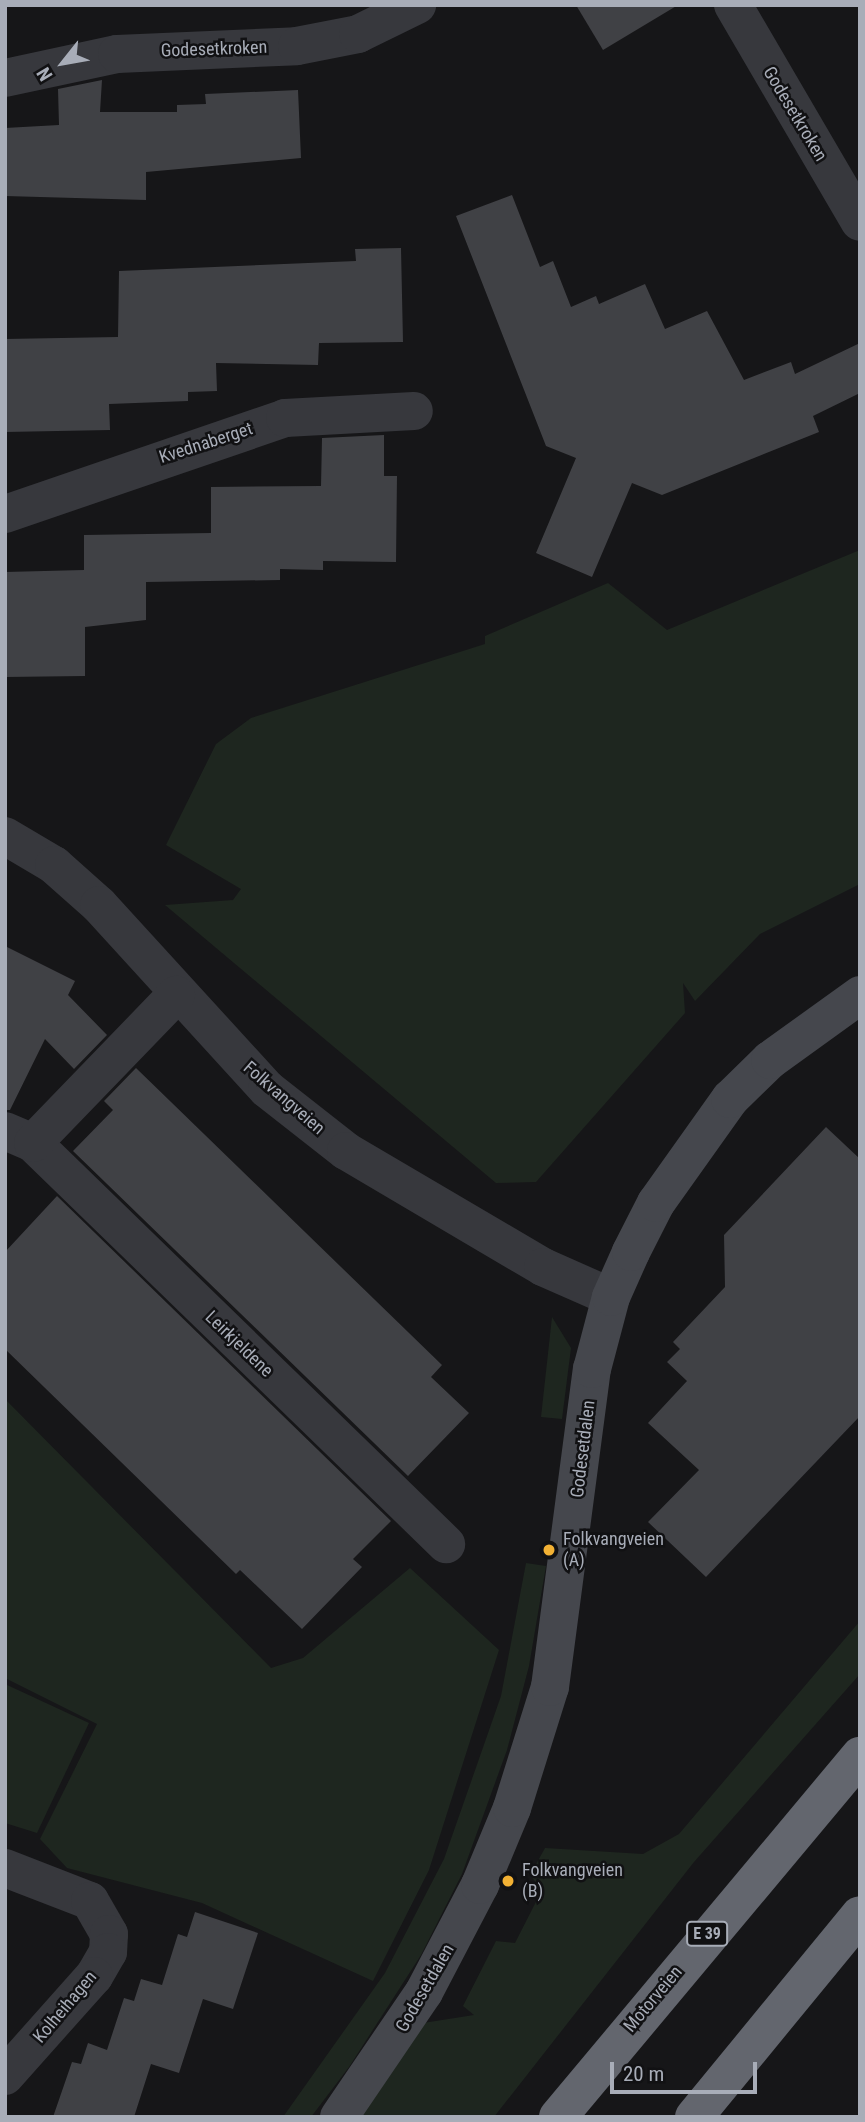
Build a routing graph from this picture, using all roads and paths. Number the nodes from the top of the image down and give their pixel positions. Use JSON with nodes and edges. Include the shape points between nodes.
{"nodes":[{"id":1,"x":417,"y":5,"type":"edge"},
{"id":2,"x":733,"y":5,"type":"edge"},
{"id":3,"x":5,"y":78,"type":"edge"},
{"id":4,"x":860,"y":222,"type":"edge"},
{"id":5,"x":414,"y":411,"type":"dead end"},
{"id":6,"x":5,"y":514,"type":"edge"},
{"id":7,"x":5,"y":836,"type":"edge"},
{"id":8,"x":176,"y":995,"type":"junction"},
{"id":9,"x":860,"y":995,"type":"edge"},
{"id":10,"x":19,"y":1137,"type":"edge"},
{"id":11,"x":611,"y":1297,"type":"junction"},
{"id":12,"x":446,"y":1544,"type":"dead end"},
{"id":13,"x":860,"y":1756,"type":"edge"},
{"id":14,"x":5,"y":1868,"type":"edge"},
{"id":15,"x":860,"y":1915,"type":"edge"},
{"id":16,"x":5,"y":2076,"type":"edge"},
{"id":17,"x":339,"y":2117,"type":"edge"},
{"id":18,"x":558,"y":2117,"type":"edge"},
{"id":19,"x":694,"y":2117,"type":"edge"}],
"edges":[{"from":1,"to":3,"type":"street","name":"Godesetkroken","via":[[358,34],[297,46],[117,54]]},
{"from":2,"to":4,"type":"street","name":"Godesetkroken"},
{"from":5,"to":6,"type":"street","name":"Kvednaberget","via":[[285,418]]},
{"from":7,"to":8,"type":"street","name":"Folkvangveien","via":[[54,865],[99,905]]},
{"from":8,"to":10,"type":"street","name":"Leirkjeldene"},
{"from":8,"to":11,"type":"street","name":"Folkvangveien","via":[[267,1089],[346,1151],[543,1267]]},
{"from":9,"to":11,"type":"main road","name":"Godesetdalen","via":[[770,1060],[730,1099],[656,1203]]},
{"from":10,"to":12,"type":"street","name":"Leirkjeldene"},
{"from":11,"to":17,"type":"main road","name":"Godesetdalen","via":[[592,1369],[550,1688],[512,1808],[480,1885],[424,1992]]},
{"from":13,"to":18,"type":"highway","name":"Motorveien","number":"E 39"},
{"from":14,"to":16,"type":"street","name":"Kolheihagen","via":[[90,1901],[109,1934],[108,1952],[94,1976]]},
{"from":15,"to":19,"type":"highway"}]}
